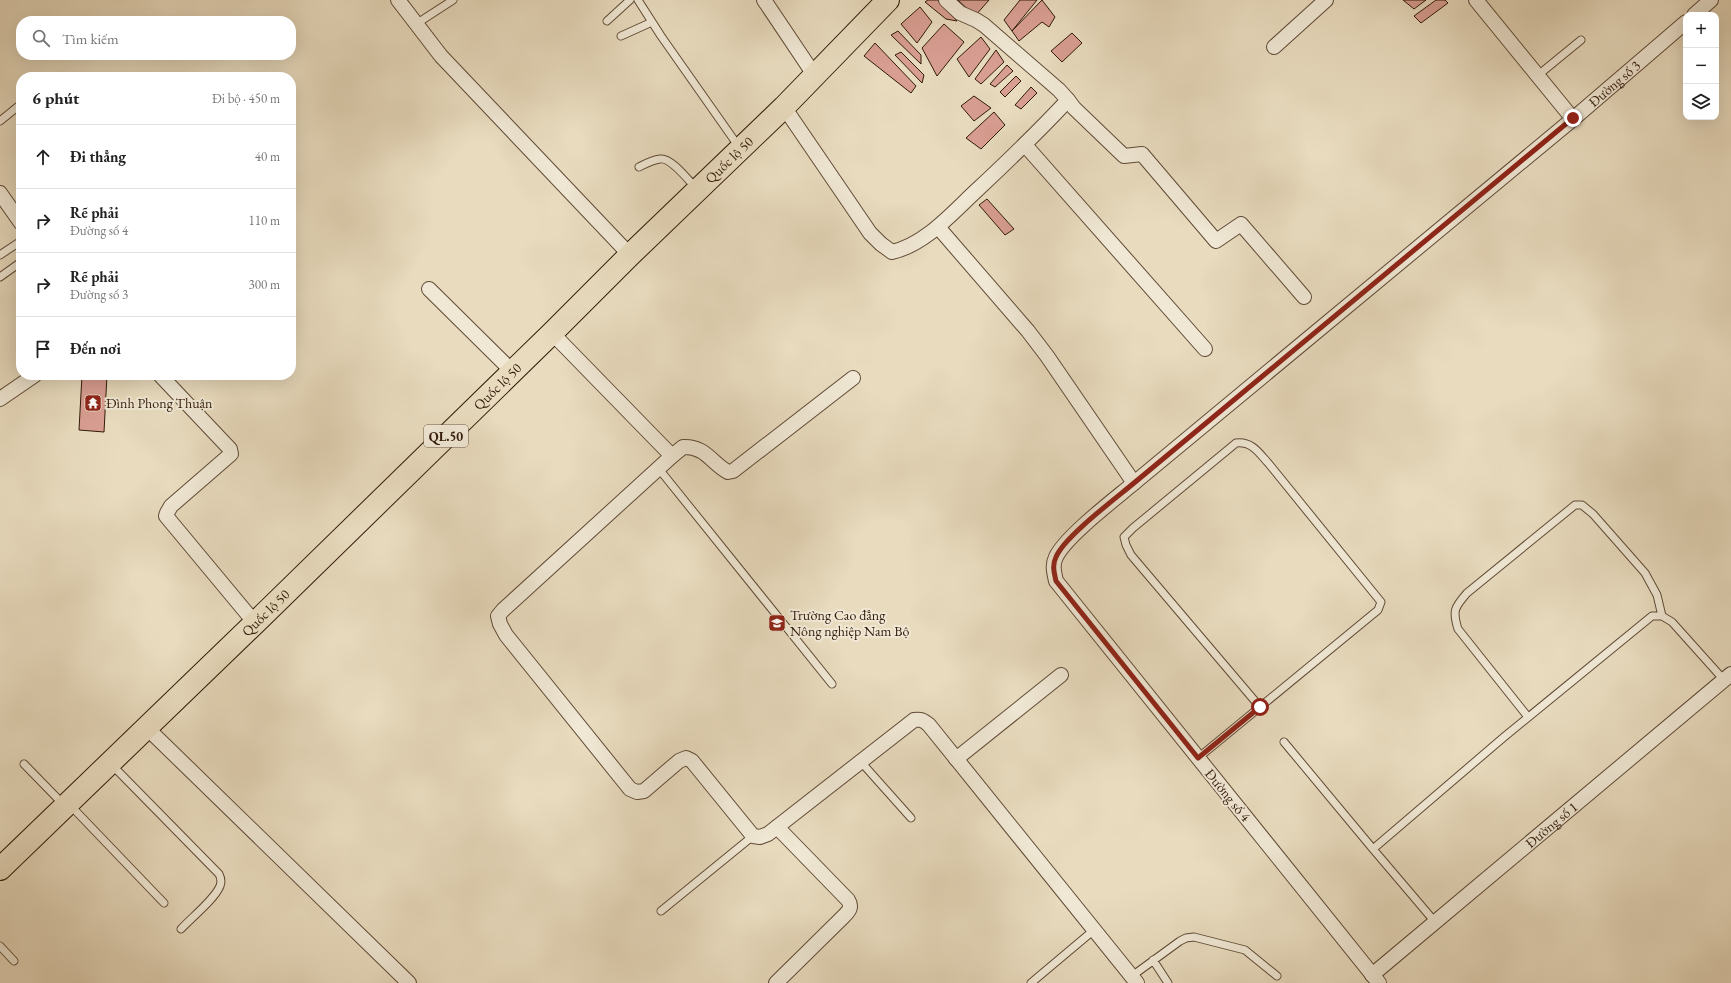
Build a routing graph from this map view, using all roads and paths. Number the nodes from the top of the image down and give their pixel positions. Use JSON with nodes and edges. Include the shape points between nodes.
{"nodes":[{"id":1,"x":398,"y":0,"type":"edge"},
{"id":2,"x":453,"y":0,"type":"edge"},
{"id":3,"x":630,"y":0,"type":"edge"},
{"id":4,"x":638,"y":0,"type":"edge"},
{"id":5,"x":764,"y":0,"type":"edge"},
{"id":6,"x":888,"y":0,"type":"edge"},
{"id":7,"x":946,"y":0,"type":"edge"},
{"id":8,"x":1326,"y":0,"type":"edge"},
{"id":9,"x":1711,"y":0,"type":"edge"},
{"id":10,"x":1481,"y":2,"type":"edge"},
{"id":11,"x":1697,"y":12,"type":"edge"},
{"id":12,"x":607,"y":21,"type":"dead end"},
{"id":13,"x":652,"y":22,"type":"junction"},
{"id":14,"x":416,"y":24,"type":"junction"},
{"id":15,"x":1683,"y":25,"type":"edge"},
{"id":16,"x":621,"y":36,"type":"dead end"},
{"id":17,"x":1580,"y":40,"type":"dead end"},
{"id":18,"x":1274,"y":47,"type":"dead end"},
{"id":19,"x":815,"y":76,"type":"junction"},
{"id":20,"x":1537,"y":76,"type":"junction"},
{"id":21,"x":1068,"y":100,"type":"junction"},
{"id":22,"x":784,"y":107,"type":"junction"},
{"id":23,"x":16,"y":108,"type":"edge"},
{"id":24,"x":1573,"y":118,"type":"junction"},
{"id":25,"x":0,"y":122,"type":"edge"},
{"id":26,"x":1025,"y":145,"type":"junction"},
{"id":27,"x":740,"y":149,"type":"junction"},
{"id":28,"x":639,"y":167,"type":"dead end"},
{"id":29,"x":698,"y":190,"type":"junction"},
{"id":30,"x":0,"y":193,"type":"edge"},
{"id":31,"x":16,"y":216,"type":"edge"},
{"id":32,"x":938,"y":227,"type":"junction"},
{"id":33,"x":16,"y":244,"type":"edge"},
{"id":34,"x":0,"y":255,"type":"edge"},
{"id":35,"x":630,"y":255,"type":"junction"},
{"id":36,"x":16,"y":266,"type":"edge"},
{"id":37,"x":0,"y":277,"type":"edge"},
{"id":38,"x":429,"y":290,"type":"dead end"},
{"id":39,"x":1304,"y":297,"type":"dead end"},
{"id":40,"x":552,"y":333,"type":"junction"},
{"id":41,"x":1206,"y":349,"type":"dead end"},
{"id":42,"x":513,"y":372,"type":"junction"},
{"id":43,"x":853,"y":378,"type":"dead end"},
{"id":44,"x":28,"y":380,"type":"edge"},
{"id":45,"x":165,"y":380,"type":"edge"},
{"id":46,"x":0,"y":399,"type":"edge"},
{"id":47,"x":672,"y":456,"type":"junction"},
{"id":48,"x":659,"y":469,"type":"junction"},
{"id":49,"x":1134,"y":483,"type":"junction"},
{"id":50,"x":1053,"y":567,"type":"joint"},
{"id":51,"x":1662,"y":616,"type":"junction"},
{"id":52,"x":255,"y":623,"type":"junction"},
{"id":53,"x":1061,"y":675,"type":"dead end"},
{"id":54,"x":1728,"y":677,"type":"edge"},
{"id":55,"x":832,"y":684,"type":"dead end"},
{"id":56,"x":1260,"y":707,"type":"junction"},
{"id":57,"x":1528,"y":717,"type":"junction"},
{"id":58,"x":146,"y":727,"type":"junction"},
{"id":59,"x":1284,"y":742,"type":"dead end"},
{"id":60,"x":1198,"y":758,"type":"junction"},
{"id":61,"x":956,"y":759,"type":"junction"},
{"id":62,"x":109,"y":762,"type":"junction"},
{"id":63,"x":861,"y":762,"type":"junction"},
{"id":64,"x":24,"y":764,"type":"dead end"},
{"id":65,"x":66,"y":804,"type":"junction"},
{"id":66,"x":911,"y":818,"type":"dead end"},
{"id":67,"x":777,"y":827,"type":"junction"},
{"id":68,"x":753,"y":836,"type":"junction"},
{"id":69,"x":1373,"y":849,"type":"junction"},
{"id":70,"x":0,"y":869,"type":"edge"},
{"id":71,"x":164,"y":903,"type":"dead end"},
{"id":72,"x":661,"y":911,"type":"dead end"},
{"id":73,"x":1435,"y":922,"type":"junction"},
{"id":74,"x":181,"y":929,"type":"dead end"},
{"id":75,"x":1094,"y":930,"type":"junction"},
{"id":76,"x":0,"y":946,"type":"edge"},
{"id":77,"x":1153,"y":960,"type":"junction"},
{"id":78,"x":14,"y":961,"type":"dead end"},
{"id":79,"x":1277,"y":976,"type":"dead end"},
{"id":80,"x":1376,"y":979,"type":"edge"},
{"id":81,"x":1134,"y":980,"type":"edge"},
{"id":82,"x":409,"y":983,"type":"edge"},
{"id":83,"x":776,"y":983,"type":"edge"},
{"id":84,"x":1031,"y":983,"type":"edge"},
{"id":85,"x":1168,"y":983,"type":"edge"}],
"edges":[{"from":1,"to":14,"type":"street"},
{"from":2,"to":14,"type":"lane"},
{"from":3,"to":12,"type":"lane"},
{"from":4,"to":13,"type":"lane"},
{"from":5,"to":19,"type":"street"},
{"from":6,"to":19,"type":"highway","name":"Quốc lộ 50","number":"QL.50"},
{"from":7,"to":21,"type":"street","via":[[960,13],[984,25]]},
{"from":8,"to":18,"type":"street"},
{"from":9,"to":11,"type":"street"},
{"from":10,"to":20,"type":"street"},
{"from":13,"to":16,"type":"lane"},
{"from":13,"to":27,"type":"lane"},
{"from":14,"to":35,"type":"street","via":[[441,56]]},
{"from":15,"to":24,"type":"street","name":"Đường số 3"},
{"from":17,"to":20,"type":"lane"},
{"from":19,"to":22,"type":"highway","name":"Quốc lộ 50","number":"QL.50"},
{"from":20,"to":24,"type":"street"},
{"from":21,"to":26,"type":"street"},
{"from":21,"to":39,"type":"street","via":[[1124,156],[1142,154],[1216,241],[1241,224]]},
{"from":22,"to":27,"type":"highway","name":"Quốc lộ 50","number":"QL.50"},
{"from":22,"to":32,"type":"street","via":[[870,233],[887,249],[892,252],[899,250]]},
{"from":23,"to":25,"type":"lane"},
{"from":24,"to":49,"type":"street","name":"Đường số 3"},
{"from":26,"to":32,"type":"street"},
{"from":26,"to":41,"type":"street"},
{"from":27,"to":29,"type":"highway","name":"Quốc lộ 50","number":"QL.50"},
{"from":28,"to":29,"type":"lane","via":[[660,158],[664,159]]},
{"from":29,"to":35,"type":"highway","name":"Quốc lộ 50","number":"QL.50"},
{"from":30,"to":31,"type":"street"},
{"from":32,"to":49,"type":"street","via":[[1028,331]]},
{"from":33,"to":34,"type":"lane"},
{"from":35,"to":40,"type":"highway","name":"Quốc lộ 50","number":"QL.50"},
{"from":36,"to":37,"type":"lane"},
{"from":38,"to":42,"type":"street"},
{"from":40,"to":42,"type":"highway","name":"Quốc lộ 50","number":"QL.50"},
{"from":40,"to":47,"type":"street"},
{"from":42,"to":52,"type":"highway","name":"Quốc lộ 50","number":"QL.50"},
{"from":43,"to":47,"type":"street","via":[[733,471],[723,470],[710,456],[689,447],[683,447]]},
{"from":44,"to":46,"type":"street"},
{"from":45,"to":52,"type":"street","via":[[230,449],[231,454],[171,506],[166,516]]},
{"from":47,"to":48,"type":"street"},
{"from":48,"to":55,"type":"lane"},
{"from":48,"to":68,"type":"street","via":[[503,610],[498,616],[500,624],[630,789],[644,791],[679,761],[686,758],[692,760]]},
{"from":49,"to":50,"type":"street","name":"Đường số 3","via":[[1065,542]]},
{"from":50,"to":60,"type":"street","name":"Đường số 4","via":[[1056,581]]},
{"from":51,"to":54,"type":"lane","via":[[1672,622]]},
{"from":51,"to":57,"type":"lane","via":[[1652,616]]},
{"from":51,"to":57,"type":"lane","via":[[1657,595],[1645,573],[1593,514],[1582,505],[1575,505],[1467,593],[1456,606],[1454,617],[1458,629]]},
{"from":52,"to":58,"type":"highway","name":"Quốc lộ 50","number":"QL.50"},
{"from":53,"to":61,"type":"street"},
{"from":54,"to":73,"type":"street","name":"Đường số 1"},
{"from":56,"to":56,"type":"lane","via":[[1131,555],[1124,537],[1236,443],[1244,442],[1253,446],[1269,464],[1381,602],[1378,610]]},
{"from":56,"to":60,"type":"lane"},
{"from":57,"to":69,"type":"lane"},
{"from":58,"to":62,"type":"highway","name":"Quốc lộ 50","number":"QL.50"},
{"from":58,"to":82,"type":"street"},
{"from":59,"to":69,"type":"lane"},
{"from":60,"to":80,"type":"street","name":"Đường số 4"},
{"from":61,"to":63,"type":"street","via":[[929,725],[920,719],[914,720]]},
{"from":61,"to":75,"type":"street"},
{"from":62,"to":65,"type":"highway","name":"Quốc lộ 50","number":"QL.50"},
{"from":62,"to":74,"type":"lane","via":[[222,879],[221,886],[215,894]]},
{"from":63,"to":66,"type":"lane"},
{"from":63,"to":67,"type":"street"},
{"from":64,"to":65,"type":"lane"},
{"from":65,"to":70,"type":"highway","name":"Quốc lộ 50","number":"QL.50"},
{"from":65,"to":71,"type":"lane"},
{"from":67,"to":68,"type":"street","via":[[760,837]]},
{"from":67,"to":83,"type":"street","via":[[851,904],[842,918]]},
{"from":68,"to":72,"type":"lane"},
{"from":69,"to":73,"type":"lane"},
{"from":73,"to":80,"type":"street","name":"Đường số 1"},
{"from":75,"to":81,"type":"street"},
{"from":75,"to":84,"type":"lane"},
{"from":76,"to":78,"type":"lane"},
{"from":77,"to":79,"type":"lane","via":[[1180,941],[1194,937],[1245,950]]},
{"from":77,"to":81,"type":"lane"},
{"from":77,"to":85,"type":"lane"}]}
